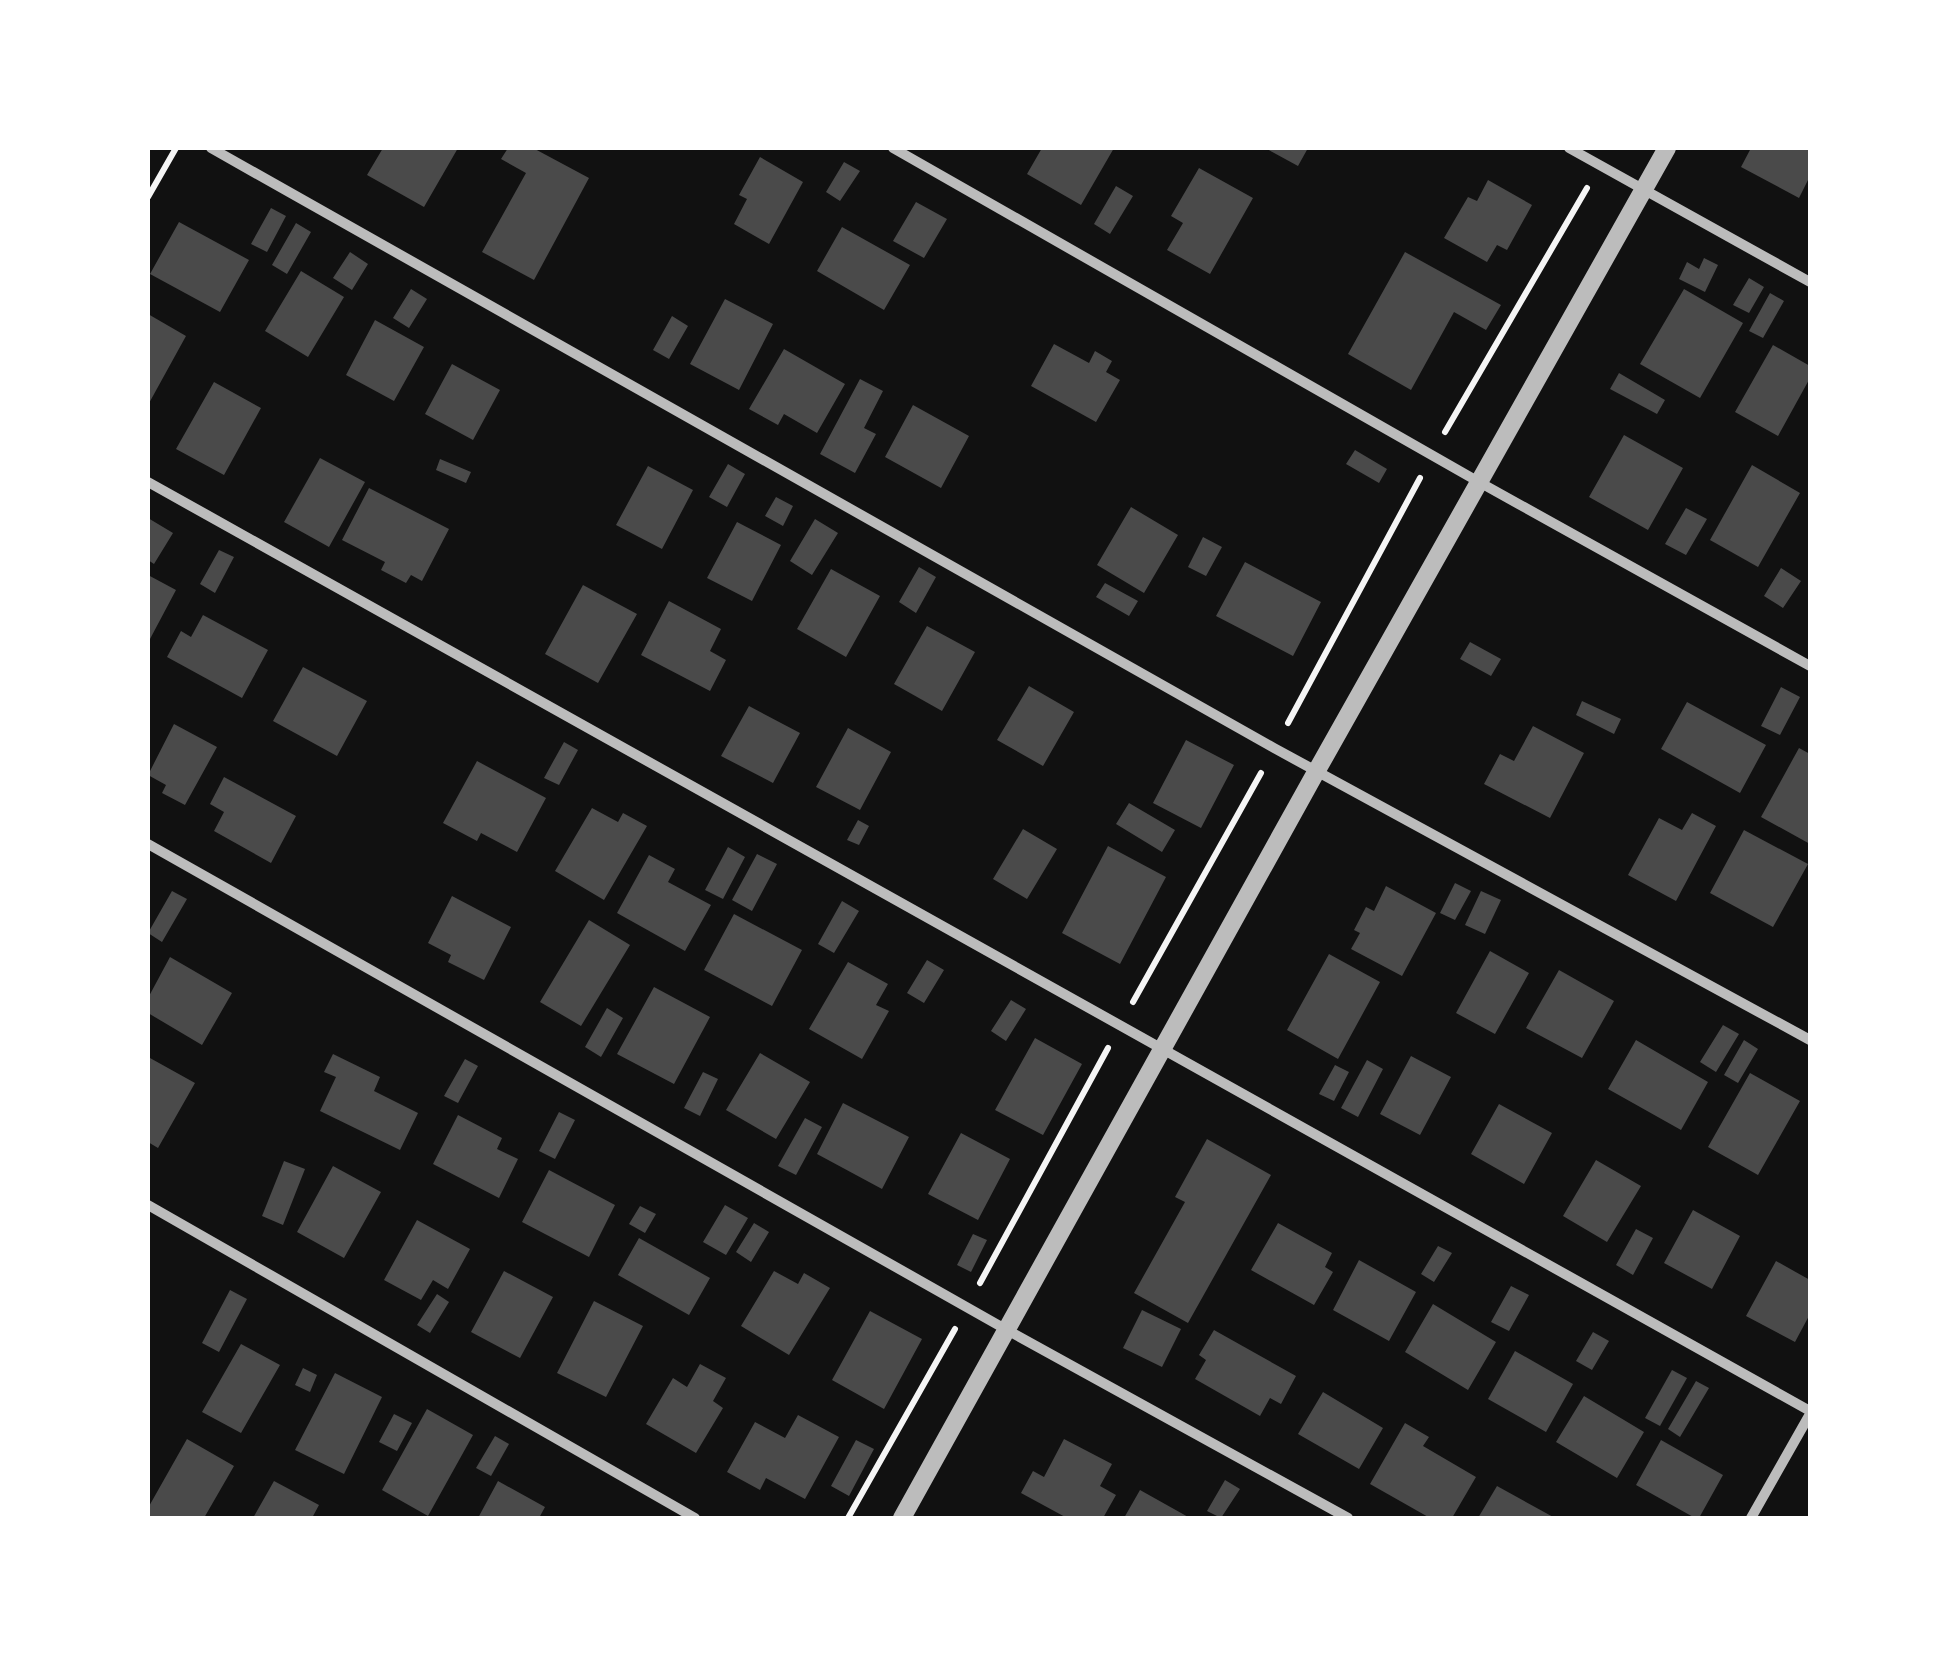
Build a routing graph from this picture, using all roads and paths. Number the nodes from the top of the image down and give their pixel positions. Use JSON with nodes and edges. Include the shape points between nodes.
{"nodes":[{"id":1,"x":176,"y":148,"type":"edge"},
{"id":2,"x":211,"y":148,"type":"edge"},
{"id":3,"x":893,"y":148,"type":"edge"},
{"id":4,"x":1569,"y":148,"type":"edge"},
{"id":5,"x":1666,"y":148,"type":"edge"},
{"id":6,"x":1600,"y":165,"type":"junction"},
{"id":7,"x":1643,"y":189,"type":"junction"},
{"id":8,"x":148,"y":197,"type":"edge"},
{"id":9,"x":1810,"y":282,"type":"edge"},
{"id":10,"x":1432,"y":454,"type":"junction"},
{"id":11,"x":148,"y":482,"type":"edge"},
{"id":12,"x":1479,"y":482,"type":"junction"},
{"id":13,"x":1810,"y":666,"type":"edge"},
{"id":14,"x":1274,"y":748,"type":"junction"},
{"id":15,"x":1316,"y":772,"type":"junction"},
{"id":16,"x":148,"y":844,"type":"edge"},
{"id":17,"x":1120,"y":1027,"type":"junction"},
{"id":18,"x":1810,"y":1040,"type":"edge"},
{"id":19,"x":1162,"y":1050,"type":"junction"},
{"id":20,"x":148,"y":1205,"type":"edge"},
{"id":21,"x":967,"y":1308,"type":"junction"},
{"id":22,"x":1007,"y":1330,"type":"junction"},
{"id":23,"x":1810,"y":1412,"type":"edge"},
{"id":24,"x":695,"y":1518,"type":"edge"},
{"id":25,"x":848,"y":1518,"type":"edge"},
{"id":26,"x":902,"y":1518,"type":"edge"},
{"id":27,"x":1348,"y":1518,"type":"edge"},
{"id":28,"x":1752,"y":1518,"type":"edge"}],
"edges":[{"from":1,"to":8,"type":"path"},
{"from":2,"to":14,"type":"street"},
{"from":3,"to":10,"type":"street"},
{"from":4,"to":6,"type":"street"},
{"from":5,"to":7,"type":"street"},
{"from":6,"to":7,"type":"street"},
{"from":6,"to":10,"type":"path"},
{"from":7,"to":9,"type":"street"},
{"from":7,"to":12,"type":"street"},
{"from":10,"to":12,"type":"street"},
{"from":10,"to":14,"type":"path"},
{"from":11,"to":17,"type":"street"},
{"from":12,"to":13,"type":"street"},
{"from":12,"to":15,"type":"street"},
{"from":14,"to":15,"type":"street"},
{"from":14,"to":17,"type":"path"},
{"from":15,"to":18,"type":"street"},
{"from":15,"to":19,"type":"street"},
{"from":16,"to":21,"type":"street"},
{"from":17,"to":19,"type":"street"},
{"from":17,"to":21,"type":"path"},
{"from":19,"to":22,"type":"street"},
{"from":19,"to":23,"type":"street"},
{"from":20,"to":24,"type":"street"},
{"from":21,"to":22,"type":"street"},
{"from":21,"to":25,"type":"path"},
{"from":22,"to":26,"type":"street"},
{"from":22,"to":27,"type":"street"},
{"from":23,"to":28,"type":"street"}]}
